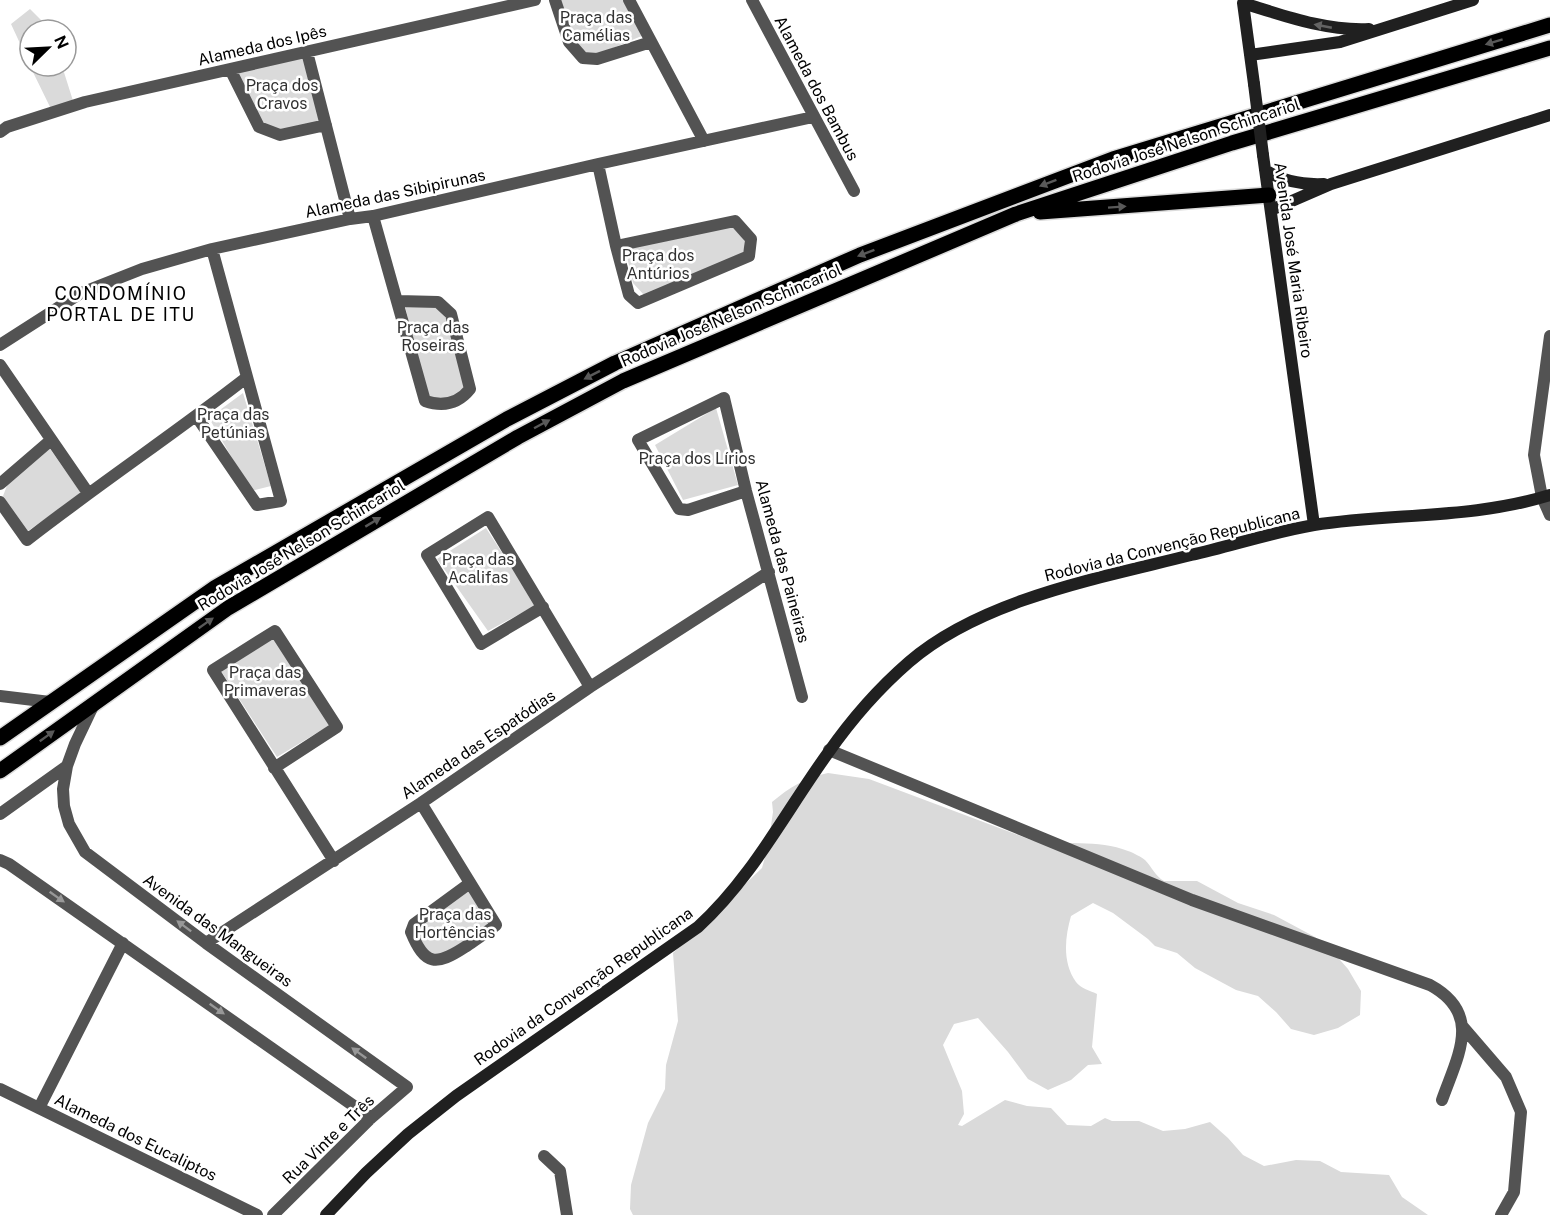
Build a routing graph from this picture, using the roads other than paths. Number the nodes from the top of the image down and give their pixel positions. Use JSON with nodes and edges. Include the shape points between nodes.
{"nodes":[{"id":1,"x":535,"y":0,"type":"edge"},
{"id":2,"x":555,"y":0,"type":"edge"},
{"id":3,"x":629,"y":0,"type":"edge"},
{"id":4,"x":752,"y":0,"type":"edge"},
{"id":5,"x":1473,"y":0,"type":"edge"},
{"id":6,"x":1243,"y":1,"type":"edge"},
{"id":7,"x":1550,"y":25,"type":"edge"},
{"id":8,"x":1382,"y":28,"type":"junction"},
{"id":9,"x":651,"y":42,"type":"junction"},
{"id":10,"x":1550,"y":48,"type":"edge"},
{"id":11,"x":307,"y":52,"type":"junction"},
{"id":12,"x":1250,"y":55,"type":"junction"},
{"id":13,"x":230,"y":69,"type":"junction"},
{"id":14,"x":1550,"y":115,"type":"edge"},
{"id":15,"x":813,"y":117,"type":"junction"},
{"id":16,"x":326,"y":125,"type":"junction"},
{"id":17,"x":0,"y":132,"type":"edge"},
{"id":18,"x":704,"y":141,"type":"junction"},
{"id":19,"x":598,"y":164,"type":"junction"},
{"id":20,"x":1265,"y":170,"type":"junction"},
{"id":21,"x":1331,"y":184,"type":"junction"},
{"id":22,"x":854,"y":191,"type":"dead end"},
{"id":23,"x":1270,"y":202,"type":"junction"},
{"id":24,"x":1016,"y":214,"type":"junction"},
{"id":25,"x":373,"y":216,"type":"junction"},
{"id":26,"x":350,"y":219,"type":"junction"},
{"id":27,"x":616,"y":246,"type":"junction"},
{"id":28,"x":212,"y":249,"type":"junction"},
{"id":29,"x":398,"y":301,"type":"junction"},
{"id":30,"x":1550,"y":336,"type":"edge"},
{"id":31,"x":0,"y":345,"type":"edge"},
{"id":32,"x":0,"y":365,"type":"edge"},
{"id":33,"x":246,"y":378,"type":"junction"},
{"id":34,"x":197,"y":417,"type":"junction"},
{"id":35,"x":51,"y":440,"type":"junction"},
{"id":36,"x":0,"y":484,"type":"edge"},
{"id":37,"x":746,"y":491,"type":"junction"},
{"id":38,"x":88,"y":493,"type":"junction"},
{"id":39,"x":1546,"y":496,"type":"edge"},
{"id":40,"x":0,"y":502,"type":"edge"},
{"id":41,"x":1550,"y":515,"type":"edge"},
{"id":42,"x":1314,"y":525,"type":"junction"},
{"id":43,"x":769,"y":572,"type":"junction"},
{"id":44,"x":543,"y":607,"type":"junction"},
{"id":45,"x":590,"y":687,"type":"junction"},
{"id":46,"x":0,"y":696,"type":"edge"},
{"id":47,"x":802,"y":697,"type":"dead end"},
{"id":48,"x":96,"y":700,"type":"junction"},
{"id":49,"x":50,"y":702,"type":"junction"},
{"id":50,"x":0,"y":738,"type":"edge"},
{"id":51,"x":829,"y":750,"type":"junction"},
{"id":52,"x":67,"y":766,"type":"junction"},
{"id":53,"x":274,"y":768,"type":"junction"},
{"id":54,"x":0,"y":771,"type":"edge"},
{"id":55,"x":422,"y":802,"type":"junction"},
{"id":56,"x":0,"y":814,"type":"edge"},
{"id":57,"x":0,"y":860,"type":"edge"},
{"id":58,"x":334,"y":861,"type":"junction"},
{"id":59,"x":470,"y":883,"type":"junction"},
{"id":60,"x":123,"y":943,"type":"junction"},
{"id":61,"x":206,"y":943,"type":"junction"},
{"id":62,"x":1463,"y":1027,"type":"junction"},
{"id":63,"x":406,"y":1087,"type":"joint"},
{"id":64,"x":0,"y":1089,"type":"edge"},
{"id":65,"x":1442,"y":1100,"type":"dead end"},
{"id":66,"x":39,"y":1108,"type":"junction"},
{"id":67,"x":371,"y":1118,"type":"junction"},
{"id":68,"x":544,"y":1156,"type":"dead end"},
{"id":69,"x":257,"y":1215,"type":"edge"},
{"id":70,"x":273,"y":1215,"type":"edge"},
{"id":71,"x":326,"y":1215,"type":"edge"},
{"id":72,"x":567,"y":1215,"type":"edge"},
{"id":73,"x":1501,"y":1215,"type":"edge"}],
"edges":[{"from":1,"to":11,"type":"street","name":"Alameda dos Ipês"},
{"from":2,"to":9,"type":"street","via":[[569,42],[584,58],[597,59]]},
{"from":3,"to":9,"type":"street"},
{"from":4,"to":15,"type":"street","name":"Alameda dos Bambus"},
{"from":5,"to":8,"type":"main road"},
{"from":8,"to":6,"type":"main road","one_way":true,"via":[[1318,26]]},
{"from":6,"to":12,"type":"main road","name":"Avenida José Maria Ribeiro"},
{"from":7,"to":49,"type":"main road","name":"Rodovia José Nelson Schincariol","one_way":true,"via":[[1113,159],[860,255],[615,363],[507,419],[216,587]]},
{"from":8,"to":12,"type":"main road","via":[[1332,44]]},
{"from":9,"to":18,"type":"street"},
{"from":10,"to":24,"type":"main road","name":"Rodovia José Nelson Schincariol","via":[[1232,143]]},
{"from":11,"to":13,"type":"street","name":"Alameda dos Ipês"},
{"from":11,"to":16,"type":"street"},
{"from":12,"to":20,"type":"main road","name":"Avenida José Maria Ribeiro","bridge":true},
{"from":13,"to":16,"type":"street","via":[[259,127],[280,135]]},
{"from":13,"to":17,"type":"street","name":"Alameda dos Ipês","via":[[85,102]]},
{"from":14,"to":21,"type":"main road"},
{"from":15,"to":18,"type":"street","name":"Alameda das Sibipirunas"},
{"from":15,"to":22,"type":"street","name":"Alameda dos Bambus"},
{"from":16,"to":26,"type":"street"},
{"from":18,"to":19,"type":"street","name":"Alameda das Sibipirunas"},
{"from":19,"to":25,"type":"street","name":"Alameda das Sibipirunas"},
{"from":19,"to":27,"type":"street"},
{"from":20,"to":21,"type":"main road","via":[[1294,183]]},
{"from":20,"to":23,"type":"main road","name":"Avenida José Maria Ribeiro"},
{"from":21,"to":23,"type":"main road"},
{"from":24,"to":23,"type":"main road","one_way":true},
{"from":23,"to":42,"type":"main road","name":"Avenida José Maria Ribeiro"},
{"from":48,"to":24,"type":"main road","name":"Rodovia José Nelson Schincariol","one_way":true,"via":[[228,608],[581,403],[623,381]]},
{"from":25,"to":26,"type":"street","name":"Alameda das Sibipirunas"},
{"from":25,"to":29,"type":"street"},
{"from":26,"to":28,"type":"street","name":"Alameda das Sibipirunas"},
{"from":27,"to":27,"type":"street","via":[[629,295],[638,303],[749,256],[751,239],[735,222]]},
{"from":28,"to":31,"type":"street","name":"Alameda das Sibipirunas","via":[[142,269],[81,293]]},
{"from":28,"to":33,"type":"street"},
{"from":29,"to":29,"type":"street","via":[[425,401],[447,405],[466,395],[470,389],[451,314],[438,302]]},
{"from":30,"to":39,"type":"street","via":[[1534,455]]},
{"from":32,"to":35,"type":"street"},
{"from":33,"to":34,"type":"street"},
{"from":33,"to":34,"type":"street","via":[[281,501],[257,505]]},
{"from":34,"to":38,"type":"street"},
{"from":35,"to":36,"type":"street"},
{"from":35,"to":38,"type":"street"},
{"from":37,"to":37,"type":"street","name":"Alameda das Paineiras","via":[[724,398],[638,440],[679,508],[688,510]]},
{"from":37,"to":43,"type":"street","name":"Alameda das Paineiras"},
{"from":38,"to":40,"type":"street","via":[[27,540]]},
{"from":39,"to":41,"type":"street"},
{"from":39,"to":42,"type":"main road","name":"Rodovia da Convenção Republicana","via":[[1469,512]]},
{"from":42,"to":51,"type":"main road","name":"Rodovia da Convenção Republicana","via":[[1059,588],[975,621],[911,660]]},
{"from":43,"to":45,"type":"street","name":"Alameda das Espatódias"},
{"from":43,"to":47,"type":"street","name":"Alameda das Paineiras"},
{"from":44,"to":44,"type":"street","via":[[488,517],[427,555],[481,644]]},
{"from":44,"to":45,"type":"street"},
{"from":45,"to":55,"type":"street","name":"Alameda das Espatódias"},
{"from":46,"to":49,"type":"street"},
{"from":48,"to":52,"type":"street","name":"Avenida das Mangueiras"},
{"from":54,"to":48,"type":"main road","name":"Rodovia José Nelson Schincariol","one_way":true},
{"from":49,"to":50,"type":"main road","name":"Rodovia José Nelson Schincariol"},
{"from":51,"to":62,"type":"street","via":[[1192,900],[1430,985],[1457,1007]]},
{"from":51,"to":71,"type":"main road","name":"Rodovia da Convenção Republicana","via":[[747,871],[698,927],[456,1096],[366,1173]]},
{"from":52,"to":56,"type":"street"},
{"from":61,"to":52,"type":"street","name":"Avenida das Mangueiras","one_way":true,"via":[[85,852],[69,825],[64,806]]},
{"from":53,"to":53,"type":"street","via":[[213,670],[275,631],[337,727]]},
{"from":53,"to":58,"type":"street"},
{"from":55,"to":58,"type":"street","name":"Alameda das Espatódias"},
{"from":55,"to":59,"type":"street"},
{"from":57,"to":60,"type":"street","one_way":true},
{"from":58,"to":61,"type":"street","name":"Alameda das Espatódias"},
{"from":59,"to":59,"type":"street","via":[[496,926],[446,959],[428,957],[411,932],[414,924]]},
{"from":60,"to":66,"type":"street"},
{"from":60,"to":67,"type":"street","one_way":true},
{"from":63,"to":61,"type":"street","name":"Avenida das Mangueiras","one_way":true},
{"from":62,"to":65,"type":"street","via":[[1463,1042]]},
{"from":62,"to":73,"type":"street","via":[[1506,1077],[1521,1112],[1514,1192]]},
{"from":63,"to":67,"type":"street","name":"Rua Vinte e Três"},
{"from":64,"to":66,"type":"street","name":"Alameda dos Eucaliptos"},
{"from":66,"to":69,"type":"street","name":"Alameda dos Eucaliptos"},
{"from":67,"to":70,"type":"street","name":"Rua Vinte e Três"},
{"from":68,"to":72,"type":"street","via":[[560,1171]]}]}
